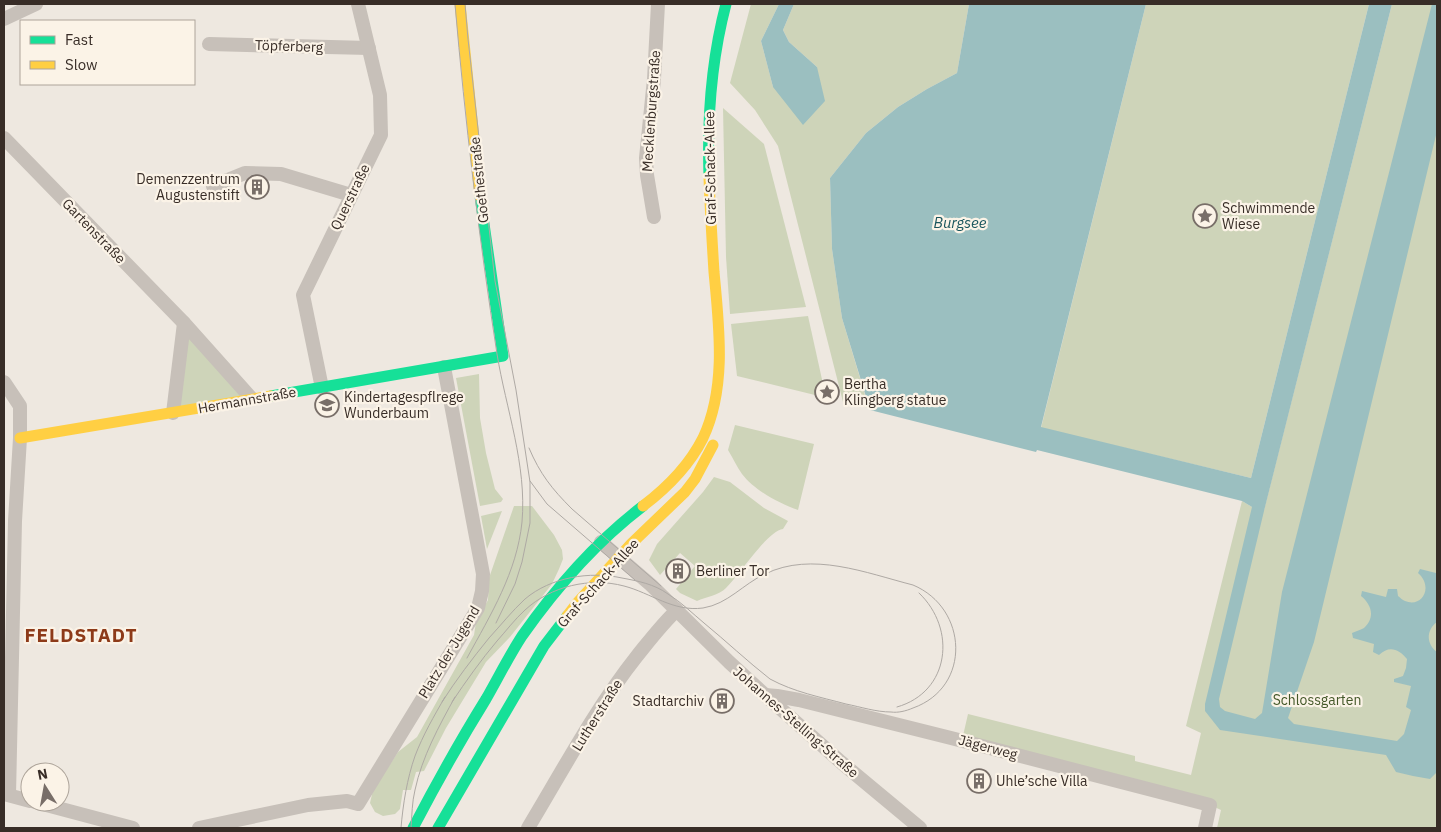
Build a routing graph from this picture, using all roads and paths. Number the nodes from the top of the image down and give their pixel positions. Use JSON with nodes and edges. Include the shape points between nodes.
{"nodes":[{"id":1,"x":36,"y":4,"type":"edge"},
{"id":2,"x":358,"y":4,"type":"edge"},
{"id":3,"x":460,"y":4,"type":"edge"},
{"id":4,"x":658,"y":4,"type":"edge"},
{"id":5,"x":726,"y":4,"type":"edge"},
{"id":6,"x":4,"y":19,"type":"edge"},
{"id":7,"x":209,"y":44,"type":"dead end"},
{"id":8,"x":369,"y":48,"type":"junction"},
{"id":9,"x":4,"y":138,"type":"edge"},
{"id":10,"x":213,"y":186,"type":"dead end"},
{"id":11,"x":351,"y":195,"type":"junction"},
{"id":12,"x":654,"y":218,"type":"dead end"},
{"id":13,"x":184,"y":323,"type":"junction"},
{"id":14,"x":718,"y":333,"type":"junction"},
{"id":15,"x":503,"y":356,"type":"joint"},
{"id":16,"x":444,"y":367,"type":"junction"},
{"id":17,"x":4,"y":382,"type":"edge"},
{"id":18,"x":322,"y":388,"type":"junction"},
{"id":19,"x":252,"y":400,"type":"junction"},
{"id":20,"x":173,"y":413,"type":"junction"},
{"id":21,"x":20,"y":438,"type":"junction"},
{"id":22,"x":9,"y":520,"type":"edge"},
{"id":23,"x":601,"y":542,"type":"junction"},
{"id":24,"x":619,"y":558,"type":"junction"},
{"id":25,"x":677,"y":610,"type":"junction"},
{"id":26,"x":765,"y":695,"type":"junction"},
{"id":27,"x":436,"y":783,"type":"junction"},
{"id":28,"x":7,"y":794,"type":"edge"},
{"id":29,"x":20,"y":798,"type":"edge"},
{"id":30,"x":66,"y":812,"type":"edge"},
{"id":31,"x":104,"y":824,"type":"edge"},
{"id":32,"x":133,"y":828,"type":"edge"},
{"id":33,"x":199,"y":828,"type":"edge"},
{"id":34,"x":402,"y":828,"type":"edge"},
{"id":35,"x":412,"y":828,"type":"edge"},
{"id":36,"x":438,"y":828,"type":"edge"},
{"id":37,"x":528,"y":828,"type":"edge"},
{"id":38,"x":920,"y":828,"type":"edge"},
{"id":39,"x":1205,"y":828,"type":"edge"}],
"edges":[{"from":1,"to":6,"type":"street"},
{"from":2,"to":8,"type":"street","name":"Querstraße"},
{"from":3,"to":15,"type":"street","name":"Goethestraße","via":[[484,228]]},
{"from":4,"to":12,"type":"street","name":"Mecklenburgstraße","via":[[646,158]]},
{"from":5,"to":14,"type":"street","name":"Graf-Schack-Allee","via":[[712,71],[708,136]]},
{"from":7,"to":8,"type":"street","name":"Töpferberg"},
{"from":8,"to":11,"type":"street","name":"Querstraße","via":[[380,95],[380,135]]},
{"from":9,"to":13,"type":"street","name":"Gartenstraße"},
{"from":10,"to":11,"type":"street","via":[[245,173],[281,174]]},
{"from":11,"to":18,"type":"street","name":"Querstraße","via":[[303,294]]},
{"from":13,"to":19,"type":"street","name":"Gartenstraße"},
{"from":13,"to":20,"type":"street"},
{"from":14,"to":23,"type":"street","name":"Graf-Schack-Allee","via":[[716,391],[705,436],[673,481]]},
{"from":14,"to":24,"type":"street","name":"Graf-Schack-Allee","via":[[724,395],[708,458],[684,492]]},
{"from":15,"to":16,"type":"street","name":"Hermannstraße"},
{"from":16,"to":18,"type":"street","name":"Hermannstraße"},
{"from":16,"to":33,"type":"street","name":"Platz der Jugend","via":[[482,574],[478,608],[358,804],[347,801],[308,805]]},
{"from":17,"to":21,"type":"street","via":[[20,406]]},
{"from":18,"to":19,"type":"street","name":"Hermannstraße"},
{"from":19,"to":20,"type":"street","name":"Hermannstraße"},
{"from":20,"to":21,"type":"street","name":"Hermannstraße"},
{"from":21,"to":22,"type":"street"},
{"from":22,"to":28,"type":"street"},
{"from":23,"to":24,"type":"street"},
{"from":23,"to":27,"type":"street","name":"Graf-Schack-Allee","via":[[524,633]]},
{"from":24,"to":25,"type":"street"},
{"from":24,"to":36,"type":"street","name":"Graf-Schack-Allee","via":[[577,603],[544,646]]},
{"from":25,"to":26,"type":"street","name":"Johannes-Stelling-Straße"},
{"from":25,"to":37,"type":"street","name":"Lutherstraße","via":[[661,625],[614,685]]},
{"from":26,"to":38,"type":"street","name":"Johannes-Stelling-Straße"},
{"from":26,"to":39,"type":"street","name":"Jägerweg","via":[[799,700],[1210,805]]},
{"from":27,"to":34,"type":"street","name":"Graf-Schack-Allee"},
{"from":27,"to":35,"type":"street","name":"Graf-Schack-Allee"},
{"from":28,"to":29,"type":"street"},
{"from":30,"to":31,"type":"street"},
{"from":31,"to":32,"type":"street"}]}
